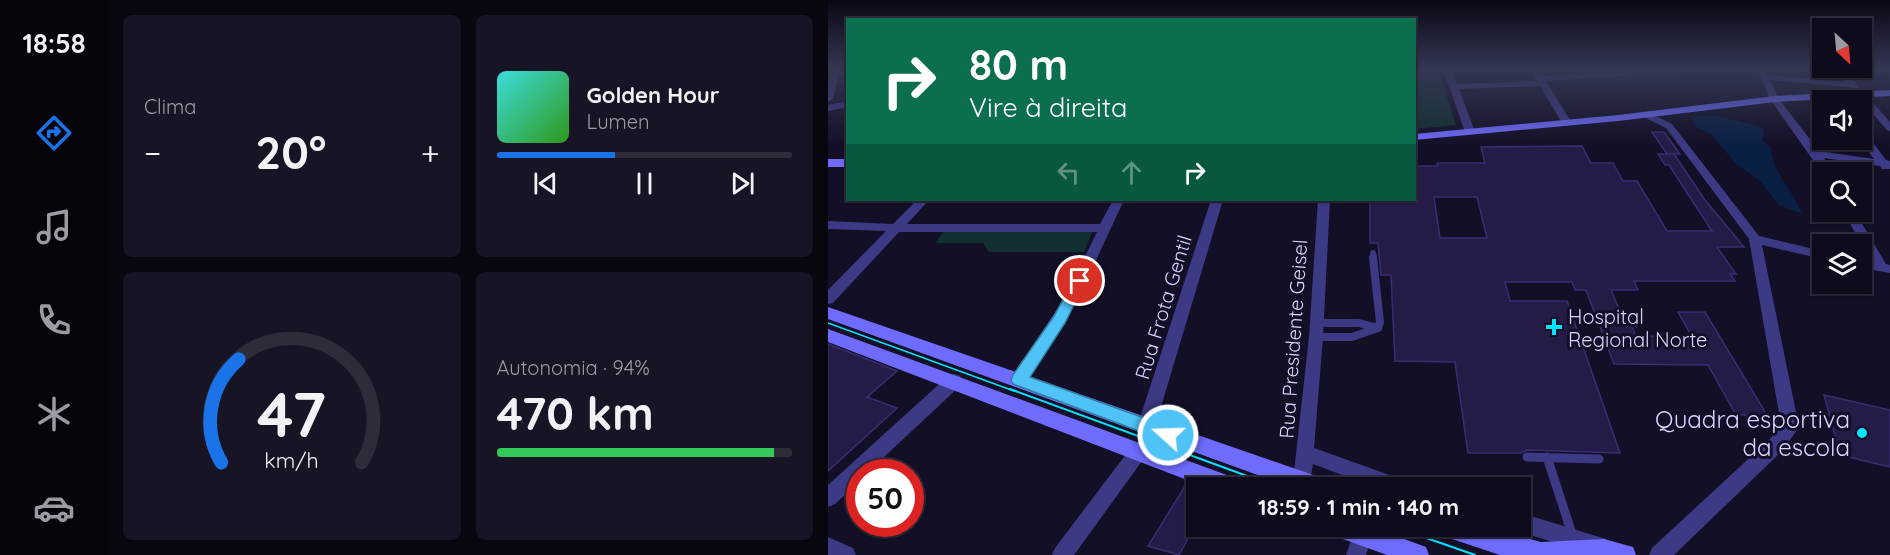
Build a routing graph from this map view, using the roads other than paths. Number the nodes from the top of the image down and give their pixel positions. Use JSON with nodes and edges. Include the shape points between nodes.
{"nodes":[{"id":1,"x":1456,"y":95,"type":"edge"},
{"id":2,"x":1550,"y":95,"type":"edge"},
{"id":3,"x":1773,"y":95,"type":"edge"},
{"id":4,"x":1812,"y":98,"type":"edge"},
{"id":5,"x":1775,"y":99,"type":"junction"},
{"id":6,"x":846,"y":104,"type":"edge"},
{"id":7,"x":1872,"y":107,"type":"edge"},
{"id":8,"x":828,"y":108,"type":"edge"},
{"id":9,"x":1645,"y":114,"type":"junction"},
{"id":10,"x":1567,"y":123,"type":"junction"},
{"id":11,"x":1890,"y":128,"type":"edge"},
{"id":12,"x":1470,"y":132,"type":"junction"},
{"id":13,"x":1416,"y":137,"type":"edge"},
{"id":14,"x":1872,"y":147,"type":"edge"},
{"id":15,"x":1816,"y":154,"type":"junction"},
{"id":16,"x":1821,"y":162,"type":"edge"},
{"id":17,"x":828,"y":163,"type":"edge"},
{"id":18,"x":846,"y":163,"type":"edge"},
{"id":19,"x":1886,"y":164,"type":"edge"},
{"id":20,"x":828,"y":172,"type":"edge"},
{"id":21,"x":846,"y":172,"type":"edge"},
{"id":22,"x":1890,"y":173,"type":"edge"},
{"id":23,"x":922,"y":201,"type":"edge"},
{"id":24,"x":1118,"y":201,"type":"edge"},
{"id":25,"x":1217,"y":201,"type":"edge"},
{"id":26,"x":1324,"y":201,"type":"edge"},
{"id":27,"x":1855,"y":222,"type":"edge"},
{"id":28,"x":828,"y":225,"type":"edge"},
{"id":29,"x":895,"y":228,"type":"junction"},
{"id":30,"x":1104,"y":228,"type":"junction"},
{"id":31,"x":1755,"y":238,"type":"junction"},
{"id":32,"x":1812,"y":252,"type":"edge"},
{"id":33,"x":1373,"y":253,"type":"dead end"},
{"id":34,"x":1886,"y":269,"type":"edge"},
{"id":35,"x":828,"y":299,"type":"edge"},
{"id":36,"x":828,"y":313,"type":"edge"},
{"id":37,"x":1378,"y":328,"type":"junction"},
{"id":38,"x":1317,"y":330,"type":"junction"},
{"id":39,"x":828,"y":335,"type":"edge"},
{"id":40,"x":1019,"y":380,"type":"junction"},
{"id":41,"x":954,"y":381,"type":"junction"},
{"id":42,"x":1146,"y":427,"type":"junction"},
{"id":43,"x":1139,"y":451,"type":"junction"},
{"id":44,"x":1305,"y":453,"type":"junction"},
{"id":45,"x":1527,"y":457,"type":"dead end"},
{"id":46,"x":1547,"y":458,"type":"junction"},
{"id":47,"x":1599,"y":459,"type":"dead end"},
{"id":48,"x":1206,"y":477,"type":"edge"},
{"id":49,"x":1290,"y":477,"type":"edge"},
{"id":50,"x":1302,"y":477,"type":"edge"},
{"id":51,"x":1372,"y":477,"type":"edge"},
{"id":52,"x":828,"y":498,"type":"edge"},
{"id":53,"x":1531,"y":526,"type":"edge"},
{"id":54,"x":1480,"y":537,"type":"edge"},
{"id":55,"x":1572,"y":537,"type":"junction"},
{"id":56,"x":1359,"y":546,"type":"edge"},
{"id":57,"x":828,"y":547,"type":"edge"},
{"id":58,"x":1619,"y":553,"type":"edge"},
{"id":59,"x":846,"y":555,"type":"edge"},
{"id":60,"x":1062,"y":555,"type":"edge"},
{"id":61,"x":1418,"y":555,"type":"edge"},
{"id":62,"x":1659,"y":555,"type":"edge"}],
"edges":[{"from":1,"to":12,"type":"street"},
{"from":2,"to":10,"type":"street"},
{"from":3,"to":5,"type":"street"},
{"from":4,"to":5,"type":"main road"},
{"from":5,"to":9,"type":"main road"},
{"from":5,"to":15,"type":"street"},
{"from":6,"to":8,"type":"street"},
{"from":7,"to":11,"type":"street"},
{"from":9,"to":10,"type":"main road"},
{"from":9,"to":31,"type":"street","via":[[1669,126]]},
{"from":10,"to":12,"type":"main road"},
{"from":12,"to":13,"type":"main road"},
{"from":14,"to":19,"type":"street"},
{"from":15,"to":16,"type":"street"},
{"from":15,"to":19,"type":"street"},
{"from":17,"to":18,"type":"main road"},
{"from":19,"to":22,"type":"street"},
{"from":20,"to":21,"type":"main road"},
{"from":23,"to":29,"type":"street"},
{"from":24,"to":30,"type":"street"},
{"from":25,"to":42,"type":"street","name":"Rua Frota Gentil"},
{"from":26,"to":38,"type":"street","name":"Rua Presidente Geisel"},
{"from":27,"to":34,"type":"street"},
{"from":28,"to":29,"type":"street"},
{"from":29,"to":30,"type":"street"},
{"from":29,"to":35,"type":"street"},
{"from":30,"to":40,"type":"street","via":[[1060,319]]},
{"from":31,"to":32,"type":"street"},
{"from":31,"to":62,"type":"street","via":[[1790,427],[1777,444]]},
{"from":33,"to":37,"type":"lane","via":[[1380,312]]},
{"from":36,"to":40,"type":"main road"},
{"from":37,"to":38,"type":"lane","via":[[1359,323]]},
{"from":37,"to":38,"type":"lane","via":[[1352,337]]},
{"from":38,"to":44,"type":"street","name":"Rua Presidente Geisel"},
{"from":39,"to":41,"type":"main road"},
{"from":40,"to":42,"type":"main road"},
{"from":41,"to":43,"type":"main road"},
{"from":41,"to":52,"type":"street"},
{"from":42,"to":49,"type":"main road"},
{"from":43,"to":48,"type":"main road"},
{"from":43,"to":60,"type":"street"},
{"from":44,"to":50,"type":"street","name":"Rua Presidente Geisel"},
{"from":44,"to":51,"type":"street"},
{"from":45,"to":46,"type":"lane"},
{"from":46,"to":47,"type":"lane"},
{"from":46,"to":55,"type":"lane"},
{"from":53,"to":55,"type":"street"},
{"from":54,"to":58,"type":"main road","via":[[1543,553]]},
{"from":55,"to":58,"type":"street"},
{"from":56,"to":61,"type":"main road"},
{"from":57,"to":59,"type":"street"}]}
